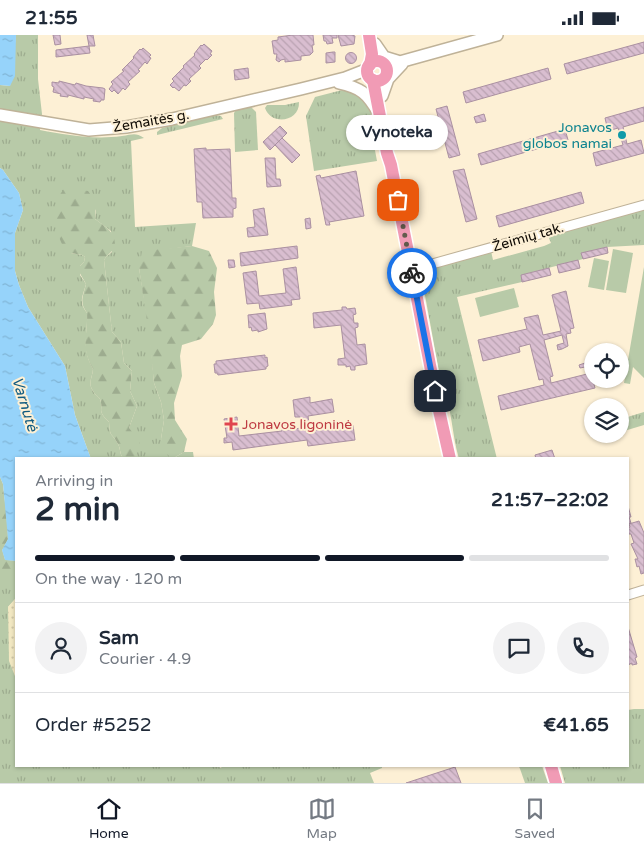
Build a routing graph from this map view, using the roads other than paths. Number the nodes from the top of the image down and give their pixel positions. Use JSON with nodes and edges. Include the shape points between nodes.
{"nodes":[{"id":1,"x":497,"y":35,"type":"edge"},
{"id":2,"x":373,"y":38,"type":"edge"},
{"id":3,"x":402,"y":63,"type":"junction"},
{"id":4,"x":377,"y":72,"type":"junction"},
{"id":5,"x":340,"y":83,"type":"junction"},
{"id":6,"x":301,"y":89,"type":"junction"},
{"id":7,"x":382,"y":96,"type":"junction"},
{"id":8,"x":380,"y":114,"type":"junction"},
{"id":9,"x":0,"y":115,"type":"edge"},
{"id":10,"x":391,"y":165,"type":"junction"},
{"id":11,"x":644,"y":205,"type":"edge"},
{"id":12,"x":411,"y":268,"type":"junction"},
{"id":13,"x":450,"y":457,"type":"edge"},
{"id":14,"x":644,"y":590,"type":"edge"},
{"id":15,"x":629,"y":595,"type":"edge"},
{"id":16,"x":551,"y":767,"type":"edge"},
{"id":17,"x":556,"y":783,"type":"edge"}],
"edges":[{"from":1,"to":3,"type":"main road"},
{"from":2,"to":3,"type":"main road","via":[[384,57]]},
{"from":2,"to":4,"type":"main road","via":[[372,54]]},
{"from":3,"to":4,"type":"main road"},
{"from":3,"to":7,"type":"main road","via":[[388,79]]},
{"from":4,"to":5,"type":"main road","name":"Žemaitės g."},
{"from":4,"to":6,"type":"main road","name":"Žemaitės g."},
{"from":4,"to":7,"type":"main road"},
{"from":4,"to":8,"type":"main road"},
{"from":5,"to":6,"type":"main road","name":"Žemaitės g."},
{"from":5,"to":8,"type":"main road","via":[[365,93]]},
{"from":6,"to":9,"type":"main road","name":"Žemaitės g.","via":[[172,119],[108,130],[65,127]]},
{"from":7,"to":10,"type":"main road"},
{"from":8,"to":10,"type":"main road"},
{"from":10,"to":12,"type":"main road"},
{"from":11,"to":12,"type":"street","name":"Žeimių tak."},
{"from":12,"to":13,"type":"main road"},
{"from":14,"to":15,"type":"street"},
{"from":16,"to":17,"type":"main road"}]}
